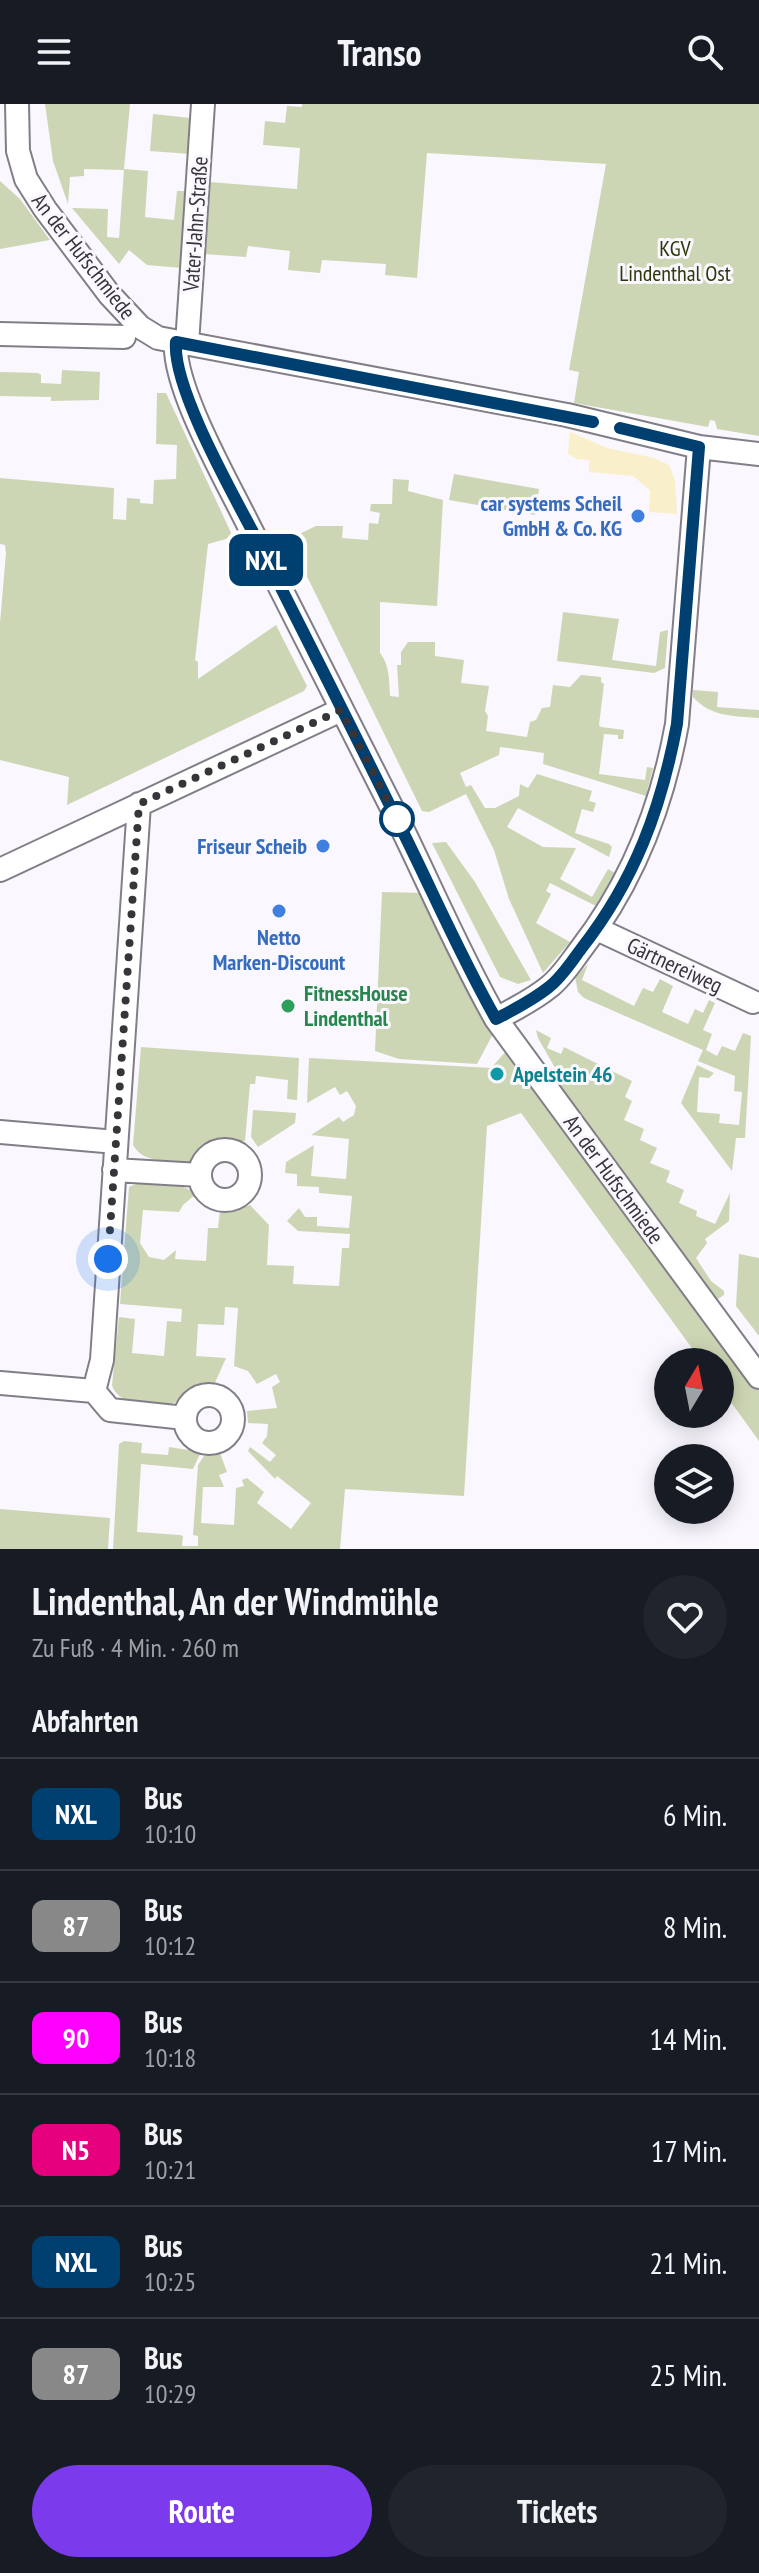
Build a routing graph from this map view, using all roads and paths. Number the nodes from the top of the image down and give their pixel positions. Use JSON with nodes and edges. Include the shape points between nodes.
{"nodes":[{"id":1,"x":17,"y":104,"type":"edge"},
{"id":2,"x":203,"y":104,"type":"edge"},
{"id":3,"x":9,"y":151,"type":"edge"},
{"id":4,"x":0,"y":334,"type":"edge"},
{"id":5,"x":124,"y":337,"type":"dead end"},
{"id":6,"x":181,"y":343,"type":"junction"},
{"id":7,"x":699,"y":447,"type":"junction"},
{"id":8,"x":723,"y":450,"type":"junction"},
{"id":9,"x":759,"y":454,"type":"edge"},
{"id":10,"x":759,"y":462,"type":"edge"},
{"id":11,"x":341,"y":710,"type":"junction"},
{"id":12,"x":139,"y":804,"type":"junction"},
{"id":13,"x":0,"y":870,"type":"edge"},
{"id":14,"x":597,"y":929,"type":"junction"},
{"id":15,"x":753,"y":1002,"type":"dead end"},
{"id":16,"x":496,"y":1019,"type":"junction"},
{"id":17,"x":0,"y":1132,"type":"edge"},
{"id":18,"x":116,"y":1142,"type":"junction"},
{"id":19,"x":114,"y":1170,"type":"junction"},
{"id":20,"x":200,"y":1175,"type":"dead end"},
{"id":21,"x":759,"y":1377,"type":"edge"},
{"id":22,"x":0,"y":1383,"type":"edge"},
{"id":23,"x":94,"y":1391,"type":"junction"},
{"id":24,"x":185,"y":1418,"type":"dead end"}],
"edges":[{"from":1,"to":3,"type":"street","name":"An der Hufschmiede"},
{"from":2,"to":6,"type":"street","name":"Vater-Jahn-Straße"},
{"from":3,"to":6,"type":"street","name":"An der Hufschmiede","via":[[109,294],[140,327]]},
{"from":4,"to":5,"type":"street"},
{"from":6,"to":7,"type":"street","via":[[567,415]]},
{"from":6,"to":11,"type":"street","name":"An der Hufschmiede","via":[[176,365],[183,386]]},
{"from":7,"to":8,"type":"street"},
{"from":7,"to":14,"type":"street","via":[[670,760],[647,838]]},
{"from":8,"to":9,"type":"street"},
{"from":8,"to":10,"type":"street"},
{"from":11,"to":12,"type":"street"},
{"from":11,"to":16,"type":"street","name":"An der Hufschmiede"},
{"from":12,"to":13,"type":"street"},
{"from":12,"to":18,"type":"street"},
{"from":14,"to":15,"type":"street","name":"Gärtnereiweg"},
{"from":14,"to":16,"type":"street","via":[[552,985]]},
{"from":16,"to":21,"type":"street","name":"An der Hufschmiede"},
{"from":17,"to":18,"type":"street"},
{"from":18,"to":19,"type":"street"},
{"from":19,"to":20,"type":"street"},
{"from":19,"to":23,"type":"street","via":[[102,1360]]},
{"from":22,"to":23,"type":"street"},
{"from":23,"to":24,"type":"street","via":[[110,1410]]}]}
